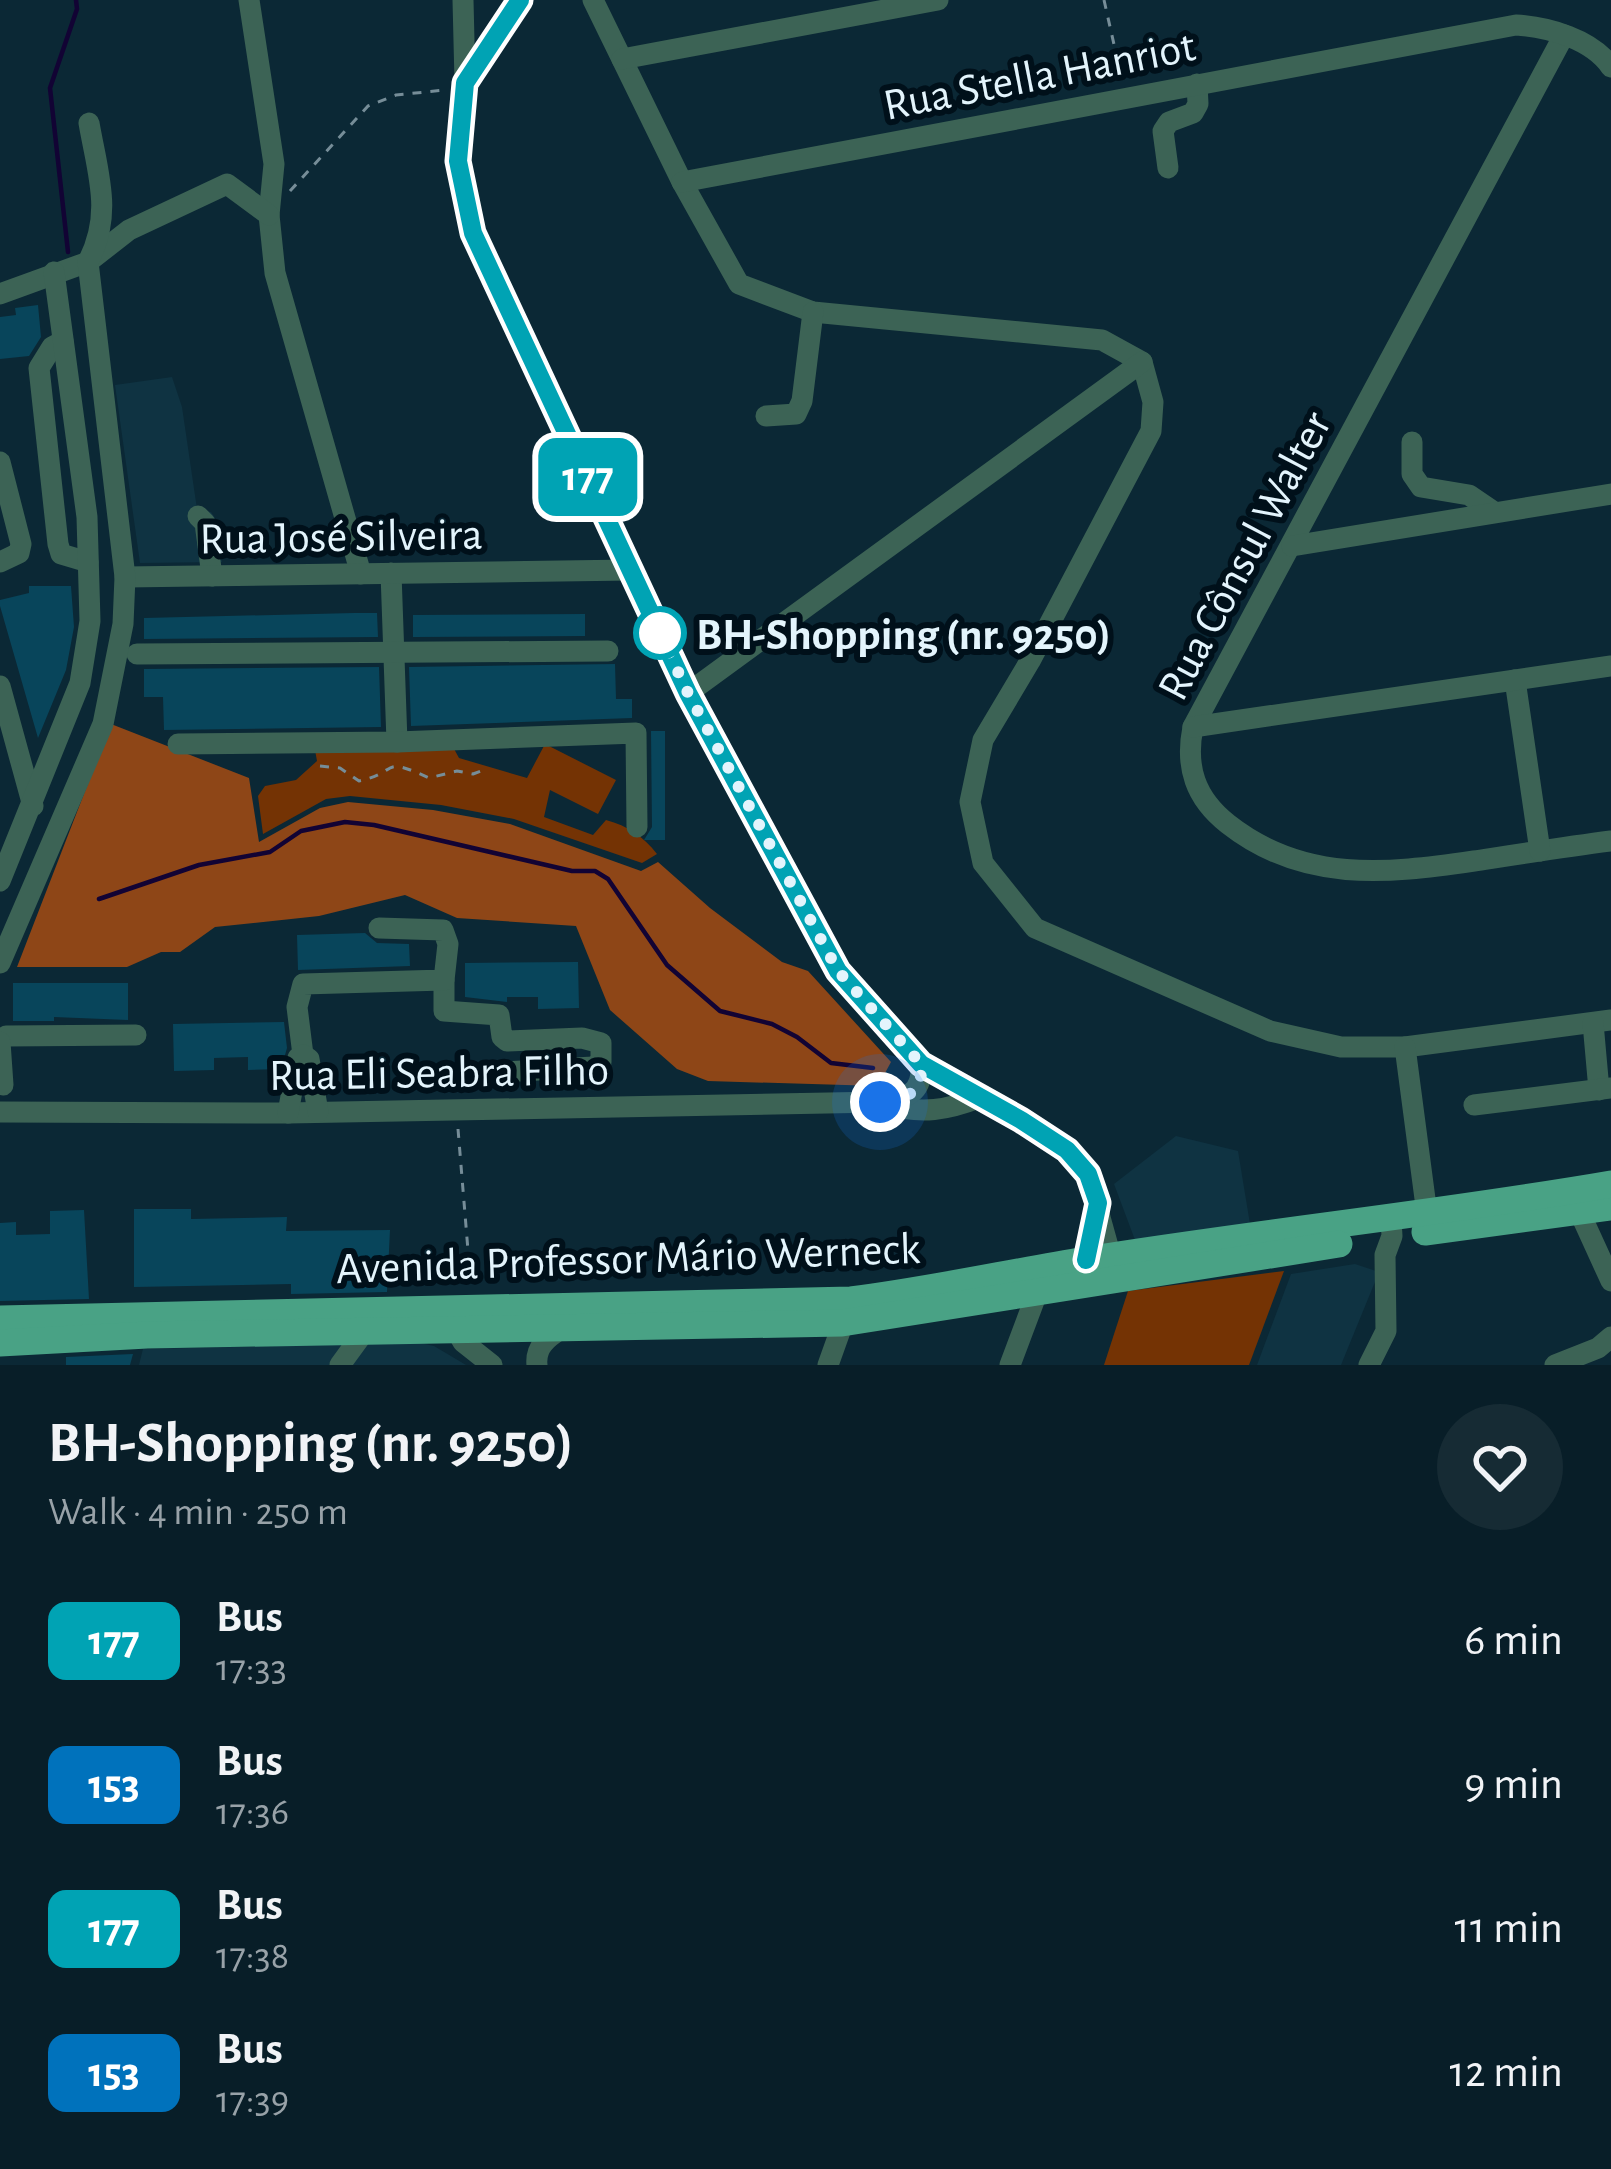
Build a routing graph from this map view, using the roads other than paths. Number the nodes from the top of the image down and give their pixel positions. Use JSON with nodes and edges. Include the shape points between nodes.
{"nodes":[{"id":1,"x":249,"y":0,"type":"edge"},
{"id":2,"x":464,"y":0,"type":"edge"},
{"id":3,"x":520,"y":0,"type":"edge"},
{"id":4,"x":593,"y":0,"type":"edge"},
{"id":5,"x":938,"y":0,"type":"edge"},
{"id":6,"x":1564,"y":35,"type":"junction"},
{"id":7,"x":1608,"y":55,"type":"edge"},
{"id":8,"x":622,"y":59,"type":"junction"},
{"id":9,"x":465,"y":83,"type":"junction"},
{"id":10,"x":1197,"y":84,"type":"junction"},
{"id":11,"x":89,"y":123,"type":"dead end"},
{"id":12,"x":1168,"y":168,"type":"dead end"},
{"id":13,"x":682,"y":182,"type":"junction"},
{"id":14,"x":269,"y":214,"type":"junction"},
{"id":15,"x":88,"y":262,"type":"junction"},
{"id":16,"x":54,"y":272,"type":"junction"},
{"id":17,"x":0,"y":294,"type":"edge"},
{"id":18,"x":813,"y":312,"type":"junction"},
{"id":19,"x":94,"y":318,"type":"junction"},
{"id":20,"x":63,"y":331,"type":"junction"},
{"id":21,"x":1142,"y":362,"type":"junction"},
{"id":22,"x":766,"y":416,"type":"dead end"},
{"id":23,"x":1412,"y":442,"type":"dead end"},
{"id":24,"x":0,"y":462,"type":"edge"},
{"id":25,"x":1611,"y":494,"type":"edge"},
{"id":26,"x":1495,"y":512,"type":"junction"},
{"id":27,"x":198,"y":516,"type":"dead end"},
{"id":28,"x":1292,"y":546,"type":"junction"},
{"id":29,"x":0,"y":562,"type":"edge"},
{"id":30,"x":88,"y":562,"type":"junction"},
{"id":31,"x":631,"y":570,"type":"junction"},
{"id":32,"x":391,"y":573,"type":"junction"},
{"id":33,"x":361,"y":574,"type":"junction"},
{"id":34,"x":212,"y":576,"type":"junction"},
{"id":35,"x":124,"y":577,"type":"junction"},
{"id":36,"x":394,"y":650,"type":"junction"},
{"id":37,"x":608,"y":651,"type":"dead end"},
{"id":38,"x":137,"y":654,"type":"dead end"},
{"id":39,"x":1611,"y":666,"type":"edge"},
{"id":40,"x":1515,"y":680,"type":"junction"},
{"id":41,"x":0,"y":686,"type":"edge"},
{"id":42,"x":688,"y":693,"type":"junction"},
{"id":43,"x":1193,"y":727,"type":"junction"},
{"id":44,"x":398,"y":742,"type":"junction"},
{"id":45,"x":178,"y":744,"type":"dead end"},
{"id":46,"x":34,"y":806,"type":"junction"},
{"id":47,"x":637,"y":827,"type":"dead end"},
{"id":48,"x":1611,"y":841,"type":"edge"},
{"id":49,"x":1540,"y":851,"type":"junction"},
{"id":50,"x":0,"y":881,"type":"edge"},
{"id":51,"x":379,"y":928,"type":"dead end"},
{"id":52,"x":0,"y":963,"type":"edge"},
{"id":53,"x":443,"y":980,"type":"junction"},
{"id":54,"x":1602,"y":1022,"type":"edge"},
{"id":55,"x":136,"y":1035,"type":"dead end"},
{"id":56,"x":0,"y":1041,"type":"edge"},
{"id":57,"x":1405,"y":1047,"type":"junction"},
{"id":58,"x":303,"y":1055,"type":"junction"},
{"id":59,"x":921,"y":1064,"type":"junction"},
{"id":60,"x":486,"y":1073,"type":"dead end"},
{"id":61,"x":4,"y":1085,"type":"dead end"},
{"id":62,"x":1605,"y":1089,"type":"edge"},
{"id":63,"x":981,"y":1097,"type":"junction"},
{"id":64,"x":880,"y":1102,"type":"junction"},
{"id":65,"x":1474,"y":1105,"type":"dead end"},
{"id":66,"x":0,"y":1112,"type":"edge"},
{"id":67,"x":318,"y":1112,"type":"junction"},
{"id":68,"x":288,"y":1113,"type":"junction"},
{"id":69,"x":1611,"y":1184,"type":"edge"},
{"id":70,"x":1575,"y":1202,"type":"junction"},
{"id":71,"x":1611,"y":1208,"type":"edge"},
{"id":72,"x":1427,"y":1214,"type":"junction"},
{"id":73,"x":1392,"y":1228,"type":"junction"},
{"id":74,"x":1095,"y":1267,"type":"junction"},
{"id":75,"x":1611,"y":1281,"type":"edge"},
{"id":76,"x":1037,"y":1293,"type":"junction"},
{"id":77,"x":847,"y":1311,"type":"junction"},
{"id":78,"x":464,"y":1318,"type":"junction"},
{"id":79,"x":561,"y":1329,"type":"junction"},
{"id":80,"x":364,"y":1332,"type":"junction"},
{"id":81,"x":1611,"y":1337,"type":"edge"},
{"id":82,"x":6,"y":1342,"type":"edge"},
{"id":83,"x":336,"y":1362,"type":"edge"},
{"id":84,"x":492,"y":1365,"type":"edge"},
{"id":85,"x":537,"y":1365,"type":"edge"},
{"id":86,"x":828,"y":1365,"type":"edge"},
{"id":87,"x":1010,"y":1365,"type":"edge"},
{"id":88,"x":1369,"y":1365,"type":"edge"},
{"id":89,"x":1555,"y":1365,"type":"edge"}],
"edges":[{"from":1,"to":14,"type":"street","via":[[274,164]]},
{"from":2,"to":9,"type":"street"},
{"from":3,"to":9,"type":"street"},
{"from":4,"to":8,"type":"street"},
{"from":5,"to":8,"type":"street"},
{"from":6,"to":7,"type":"street","name":"Rua Stella Hanriot"},
{"from":6,"to":10,"type":"street","name":"Rua Stella Hanriot","via":[[1516,25]]},
{"from":6,"to":28,"type":"street","name":"Rua Cônsul Walter"},
{"from":8,"to":13,"type":"street"},
{"from":9,"to":31,"type":"street","via":[[458,161],[473,233]]},
{"from":10,"to":12,"type":"street","via":[[1193,113],[1163,131]]},
{"from":10,"to":13,"type":"street","name":"Rua Stella Hanriot"},
{"from":11,"to":15,"type":"street","via":[[105,211]]},
{"from":13,"to":18,"type":"street","via":[[739,284]]},
{"from":14,"to":15,"type":"street","via":[[227,184],[129,230]]},
{"from":14,"to":33,"type":"street","via":[[275,274]]},
{"from":15,"to":16,"type":"street"},
{"from":15,"to":19,"type":"street"},
{"from":16,"to":17,"type":"street"},
{"from":16,"to":20,"type":"street"},
{"from":18,"to":21,"type":"street","via":[[1102,340]]},
{"from":18,"to":22,"type":"street","via":[[802,401],[796,414]]},
{"from":19,"to":20,"type":"street","via":[[77,309]]},
{"from":19,"to":35,"type":"street"},
{"from":20,"to":30,"type":"street"},
{"from":20,"to":30,"type":"street","via":[[39,368],[58,544],[61,554]]},
{"from":21,"to":42,"type":"street"},
{"from":21,"to":57,"type":"street","via":[[1151,430],[983,740],[970,802],[983,863],[1035,928],[1249,1022],[1341,1047]]},
{"from":23,"to":26,"type":"street","via":[[1412,474],[1421,487],[1469,495]]},
{"from":24,"to":29,"type":"street","via":[[21,544]]},
{"from":25,"to":26,"type":"street"},
{"from":26,"to":28,"type":"street"},
{"from":27,"to":34,"type":"street","via":[[206,523]]},
{"from":28,"to":43,"type":"street","name":"Rua Cônsul Walter"},
{"from":30,"to":46,"type":"street","via":[[80,683]]},
{"from":31,"to":32,"type":"street","name":"Rua José Silveira"},
{"from":31,"to":42,"type":"street"},
{"from":32,"to":33,"type":"street","name":"Rua José Silveira"},
{"from":32,"to":36,"type":"street"},
{"from":33,"to":34,"type":"street","name":"Rua José Silveira"},
{"from":34,"to":35,"type":"street","name":"Rua José Silveira"},
{"from":35,"to":52,"type":"street","via":[[124,624],[103,724]]},
{"from":36,"to":37,"type":"street"},
{"from":36,"to":38,"type":"street"},
{"from":36,"to":44,"type":"street"},
{"from":39,"to":40,"type":"street"},
{"from":40,"to":43,"type":"street"},
{"from":40,"to":49,"type":"street"},
{"from":41,"to":46,"type":"street"},
{"from":42,"to":59,"type":"street","via":[[838,971]]},
{"from":43,"to":49,"type":"street","name":"Rua Cônsul Walter","via":[[1188,755],[1215,813],[1303,865],[1405,872]]},
{"from":44,"to":45,"type":"street"},
{"from":44,"to":47,"type":"street","via":[[636,733]]},
{"from":46,"to":50,"type":"street"},
{"from":48,"to":49,"type":"street","name":"Rua Cônsul Walter"},
{"from":51,"to":53,"type":"street","via":[[442,930]]},
{"from":53,"to":58,"type":"street","via":[[304,984],[297,1007]]},
{"from":53,"to":60,"type":"street","via":[[444,1011],[499,1015],[507,1041],[601,1043],[601,1062],[593,1067]]},
{"from":54,"to":57,"type":"street"},
{"from":54,"to":62,"type":"street"},
{"from":55,"to":56,"type":"street"},
{"from":56,"to":61,"type":"street"},
{"from":57,"to":72,"type":"street"},
{"from":58,"to":67,"type":"street"},
{"from":58,"to":68,"type":"street"},
{"from":59,"to":63,"type":"street"},
{"from":59,"to":64,"type":"street","via":[[916,1092]]},
{"from":62,"to":65,"type":"street"},
{"from":63,"to":64,"type":"street","name":"Rua Eli Seabra Filho","via":[[949,1110]]},
{"from":63,"to":74,"type":"street","via":[[1067,1150],[1088,1174],[1098,1203]]},
{"from":64,"to":67,"type":"street","name":"Rua Eli Seabra Filho"},
{"from":66,"to":68,"type":"street","name":"Rua Eli Seabra Filho"},
{"from":67,"to":68,"type":"street","name":"Rua Eli Seabra Filho"},
{"from":69,"to":70,"type":"main road","name":"Avenida Professor Mário Werneck"},
{"from":70,"to":71,"type":"main road","name":"Avenida Professor Mário Werneck"},
{"from":70,"to":72,"type":"main road","name":"Avenida Professor Mário Werneck"},
{"from":70,"to":73,"type":"main road","name":"Avenida Professor Mário Werneck"},
{"from":70,"to":75,"type":"street"},
{"from":72,"to":73,"type":"main road","name":"Avenida Professor Mário Werneck"},
{"from":73,"to":74,"type":"main road","name":"Avenida Professor Mário Werneck"},
{"from":73,"to":88,"type":"street","via":[[1386,1330]]},
{"from":74,"to":76,"type":"main road","name":"Avenida Professor Mário Werneck"},
{"from":74,"to":77,"type":"main road","name":"Avenida Professor Mário Werneck","via":[[939,1288]]},
{"from":76,"to":77,"type":"main road","name":"Avenida Professor Mário Werneck"},
{"from":76,"to":87,"type":"street"},
{"from":77,"to":78,"type":"main road","name":"Avenida Professor Mário Werneck"},
{"from":77,"to":79,"type":"main road","name":"Avenida Professor Mário Werneck"},
{"from":77,"to":86,"type":"street"},
{"from":78,"to":79,"type":"main road","name":"Avenida Professor Mário Werneck"},
{"from":78,"to":80,"type":"main road","name":"Avenida Professor Mário Werneck"},
{"from":78,"to":82,"type":"main road","name":"Avenida Professor Mário Werneck"},
{"from":78,"to":84,"type":"street","via":[[463,1342]]},
{"from":79,"to":85,"type":"street","via":[[546,1338]]},
{"from":80,"to":82,"type":"main road","name":"Avenida Professor Mário Werneck"},
{"from":80,"to":83,"type":"street"},
{"from":81,"to":89,"type":"street"}]}
